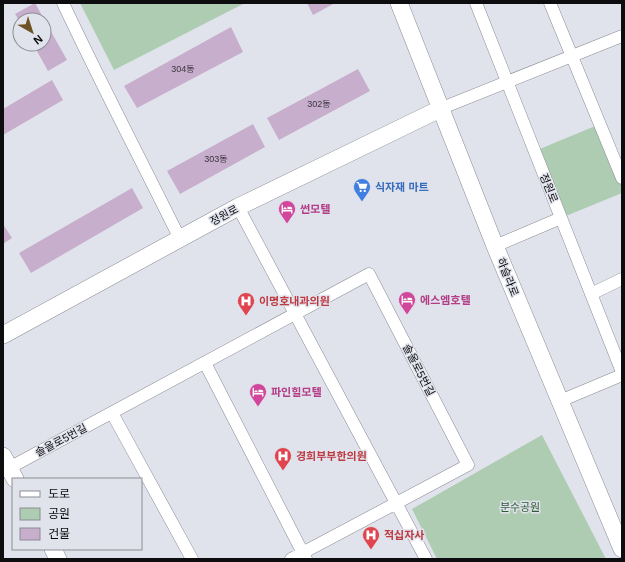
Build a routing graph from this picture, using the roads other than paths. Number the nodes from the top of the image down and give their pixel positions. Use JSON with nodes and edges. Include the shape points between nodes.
{"nodes":[{"id":1,"x":63,"y":3,"type":"edge"},
{"id":2,"x":400,"y":3,"type":"edge"},
{"id":3,"x":476,"y":3,"type":"edge"},
{"id":4,"x":550,"y":3,"type":"edge"},
{"id":5,"x":622,"y":36,"type":"edge"},
{"id":6,"x":572,"y":57,"type":"junction"},
{"id":7,"x":508,"y":83,"type":"junction"},
{"id":8,"x":442,"y":108,"type":"junction"},
{"id":9,"x":622,"y":178,"type":"edge"},
{"id":10,"x":238,"y":207,"type":"junction"},
{"id":11,"x":561,"y":218,"type":"junction"},
{"id":12,"x":180,"y":239,"type":"junction"},
{"id":13,"x":495,"y":246,"type":"junction"},
{"id":14,"x":622,"y":279,"type":"edge"},
{"id":15,"x":591,"y":294,"type":"junction"},
{"id":16,"x":295,"y":314,"type":"junction"},
{"id":17,"x":3,"y":335,"type":"edge"},
{"id":18,"x":205,"y":363,"type":"junction"},
{"id":19,"x":622,"y":374,"type":"edge"},
{"id":20,"x":560,"y":401,"type":"junction"},
{"id":21,"x":112,"y":413,"type":"junction"},
{"id":22,"x":9,"y":468,"type":"edge"},
{"id":23,"x":395,"y":504,"type":"junction"},
{"id":24,"x":622,"y":549,"type":"edge"},
{"id":25,"x":54,"y":550,"type":"edge"},
{"id":26,"x":304,"y":556,"type":"edge"},
{"id":27,"x":58,"y":559,"type":"edge"},
{"id":28,"x":192,"y":559,"type":"edge"},
{"id":29,"x":291,"y":559,"type":"edge"},
{"id":30,"x":426,"y":559,"type":"edge"}],
"edges":[{"from":1,"to":12,"type":"street","via":[[103,89]]},
{"from":2,"to":8,"type":"street","name":"하슬라로"},
{"from":3,"to":7,"type":"street","name":"정원로"},
{"from":4,"to":6,"type":"street"},
{"from":5,"to":6,"type":"street"},
{"from":6,"to":7,"type":"street"},
{"from":6,"to":9,"type":"street"},
{"from":7,"to":8,"type":"street"},
{"from":7,"to":11,"type":"street","name":"정원로"},
{"from":8,"to":10,"type":"street","name":"정원로"},
{"from":8,"to":13,"type":"street","name":"하슬라로"},
{"from":10,"to":12,"type":"street","name":"정원로"},
{"from":10,"to":16,"type":"street"},
{"from":11,"to":13,"type":"street"},
{"from":11,"to":15,"type":"street","name":"정원로"},
{"from":12,"to":17,"type":"street","name":"정원로"},
{"from":13,"to":20,"type":"street","name":"하슬라로"},
{"from":14,"to":15,"type":"street"},
{"from":15,"to":19,"type":"street","name":"정원로"},
{"from":16,"to":18,"type":"street","name":"솔올로5번길"},
{"from":16,"to":23,"type":"street"},
{"from":16,"to":23,"type":"street","name":"솔올로5번길","via":[[369,274],[468,465]]},
{"from":18,"to":21,"type":"street","name":"솔올로5번길"},
{"from":18,"to":26,"type":"street"},
{"from":19,"to":20,"type":"street"},
{"from":20,"to":24,"type":"street","name":"하슬라로"},
{"from":21,"to":22,"type":"street","name":"솔올로5번길"},
{"from":21,"to":28,"type":"street"},
{"from":23,"to":26,"type":"street","name":"솔올로5번길"},
{"from":23,"to":30,"type":"street"},
{"from":25,"to":27,"type":"street"},
{"from":26,"to":29,"type":"street","name":"솔올로5번길"}]}
